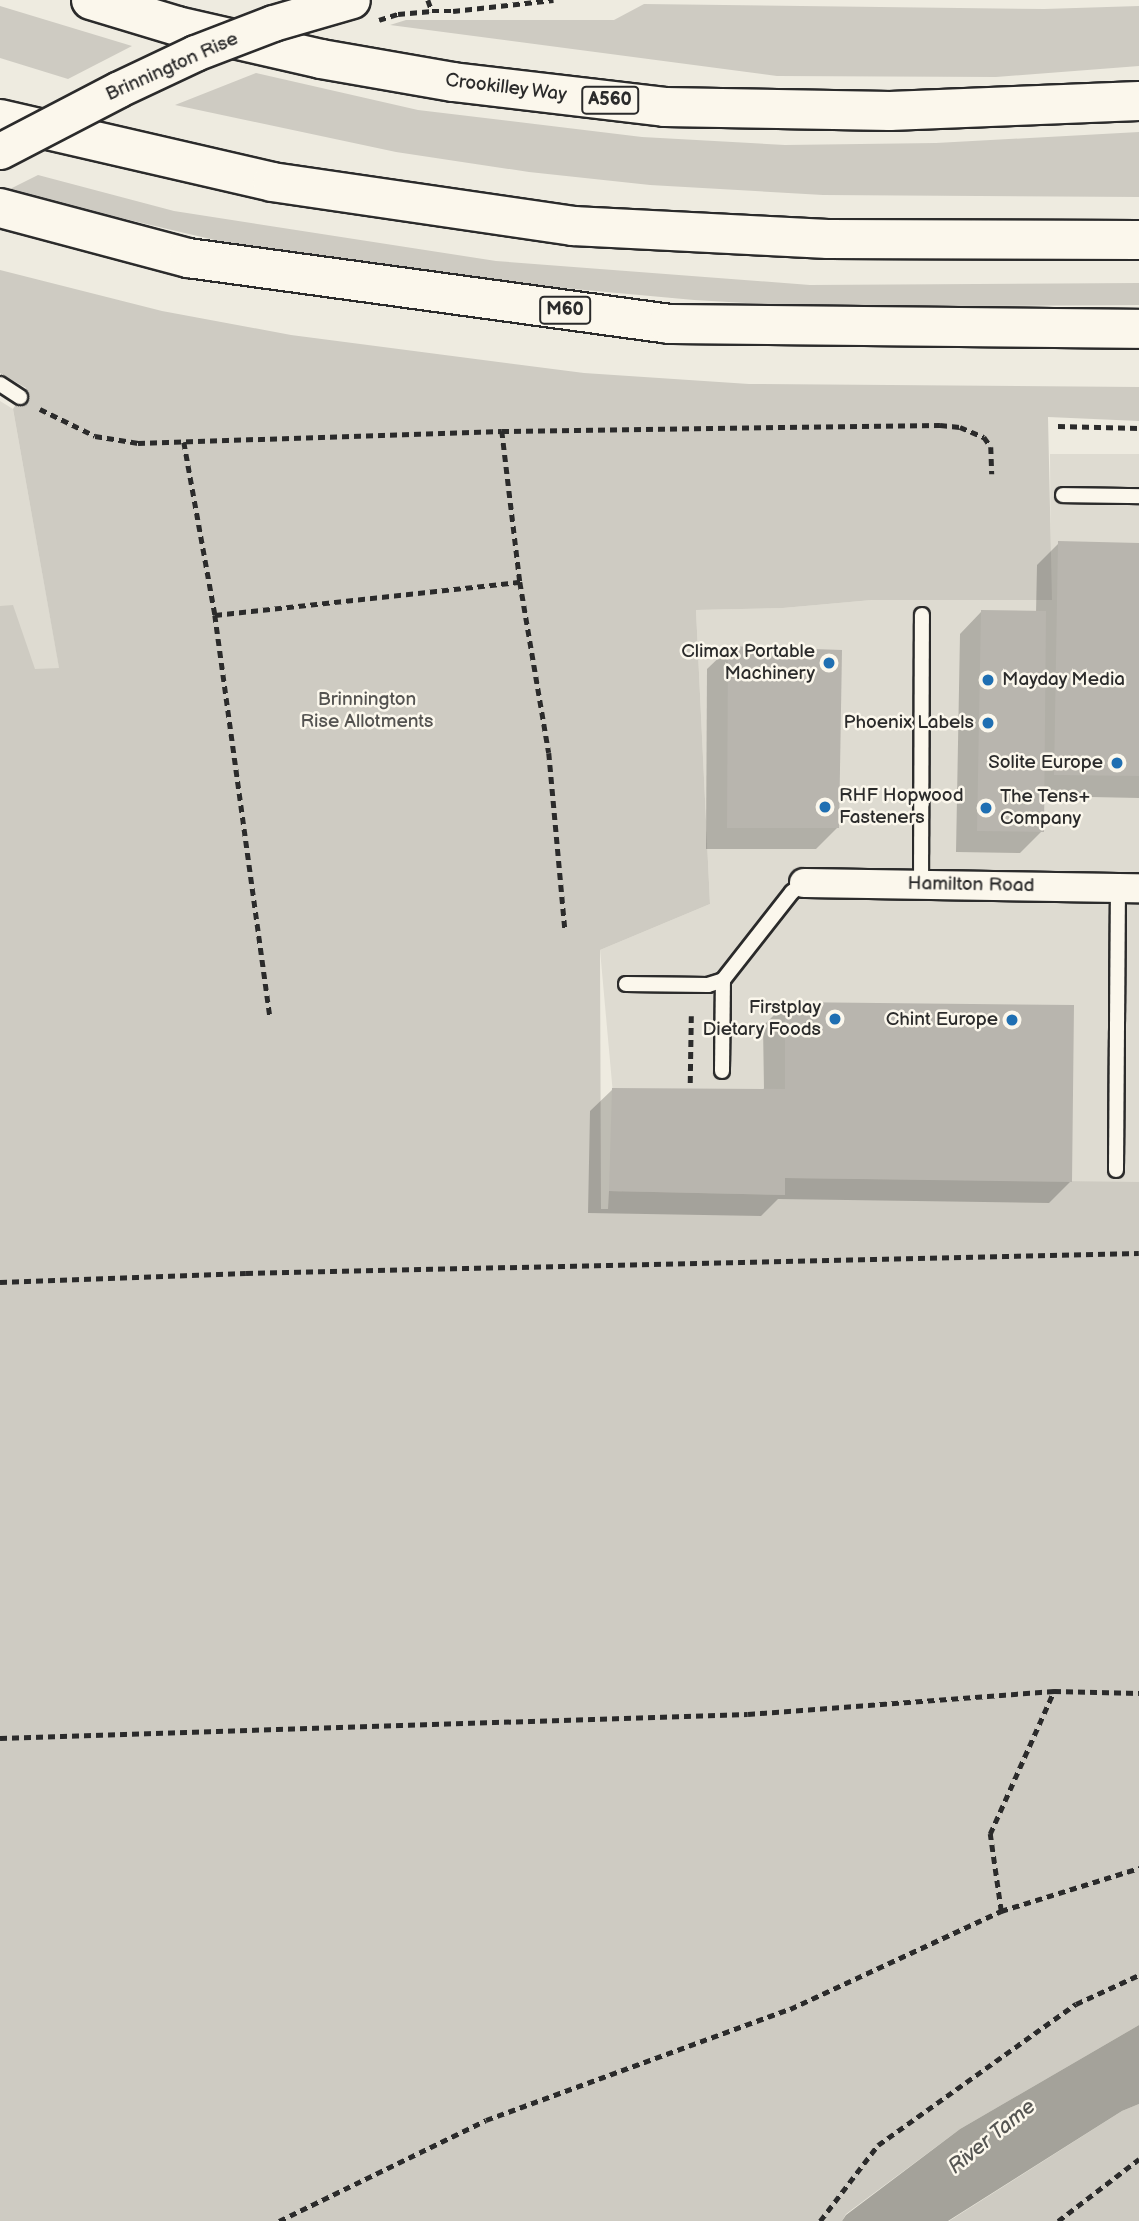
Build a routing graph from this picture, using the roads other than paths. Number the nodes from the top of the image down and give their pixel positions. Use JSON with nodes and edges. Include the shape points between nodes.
{"nodes":[{"id":1,"x":91,"y":0,"type":"edge"},
{"id":2,"x":352,"y":0,"type":"edge"},
{"id":3,"x":1139,"y":101,"type":"edge"},
{"id":4,"x":0,"y":119,"type":"edge"},
{"id":5,"x":0,"y":151,"type":"edge"},
{"id":6,"x":0,"y":208,"type":"edge"},
{"id":7,"x":1139,"y":240,"type":"edge"},
{"id":8,"x":1139,"y":329,"type":"edge"},
{"id":9,"x":0,"y":384,"type":"edge"},
{"id":10,"x":20,"y":397,"type":"road end"},
{"id":11,"x":1063,"y":495,"type":"dead end"},
{"id":12,"x":1139,"y":496,"type":"edge"},
{"id":13,"x":922,"y":615,"type":"dead end"},
{"id":14,"x":804,"y":883,"type":"joint"},
{"id":15,"x":921,"y":884,"type":"junction"},
{"id":16,"x":1128,"y":888,"type":"edge"},
{"id":17,"x":723,"y":980,"type":"junction"},
{"id":18,"x":626,"y":984,"type":"dead end"},
{"id":19,"x":722,"y":1071,"type":"dead end"},
{"id":20,"x":1116,"y":1170,"type":"dead end"}],
"edges":[{"from":1,"to":3,"type":"main road","name":"Crookilley Way","number":"A560","via":[[177,26],[321,59],[453,82],[665,107],[890,111]]},
{"from":2,"to":5,"type":"street","name":"Brinnington Rise","bridge":true,"via":[[195,53]]},
{"from":4,"to":7,"type":"main road","via":[[272,182],[573,226],[828,239]]},
{"from":6,"to":8,"type":"main road","number":"M60","via":[[188,258],[668,324]]},
{"from":9,"to":10,"type":"lane"},
{"from":11,"to":12,"type":"lane"},
{"from":13,"to":15,"type":"lane"},
{"from":14,"to":15,"type":"street","name":"Hamilton Road"},
{"from":14,"to":17,"type":"lane"},
{"from":15,"to":16,"type":"street","name":"Hamilton Road"},
{"from":16,"to":20,"type":"lane"},
{"from":17,"to":18,"type":"lane","via":[[708,985]]},
{"from":17,"to":19,"type":"lane"}]}
